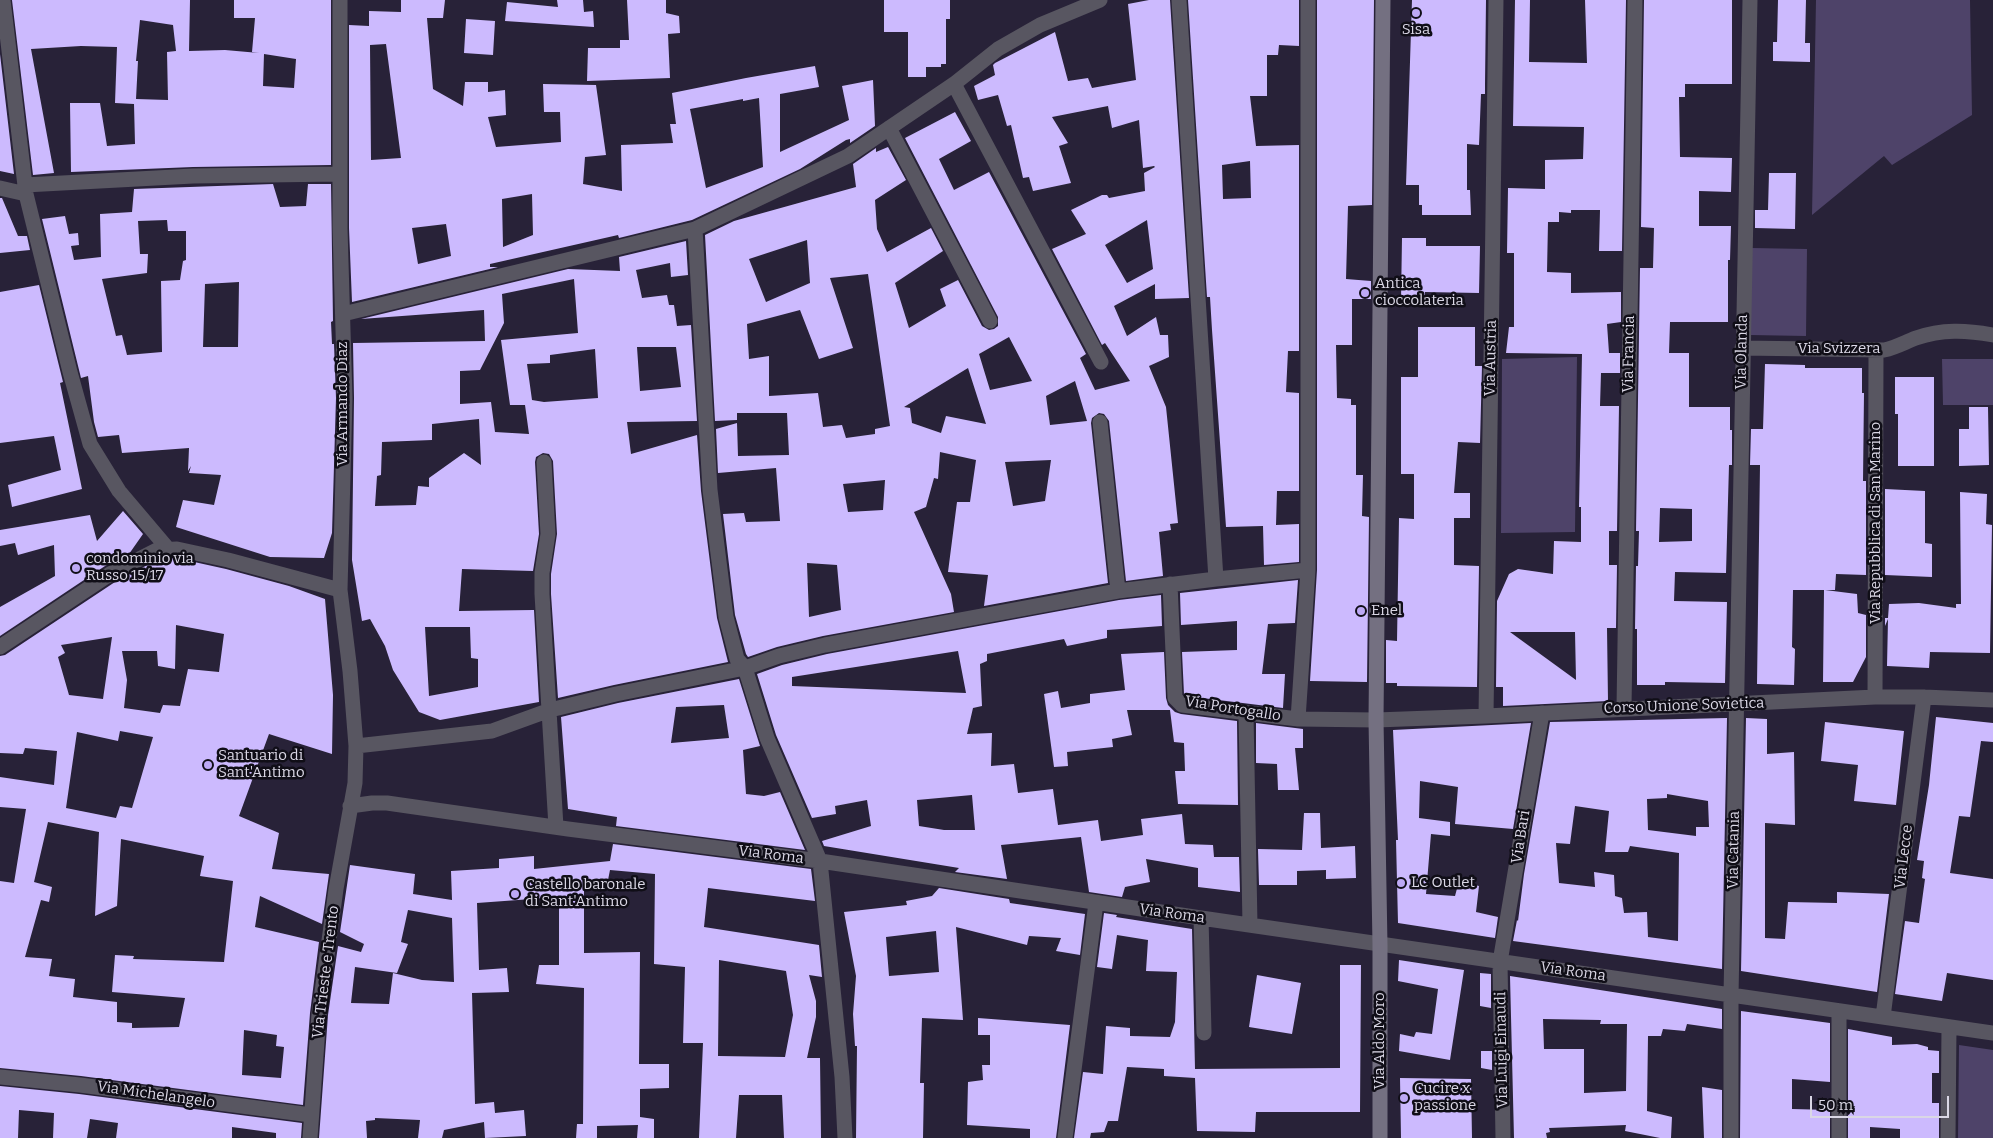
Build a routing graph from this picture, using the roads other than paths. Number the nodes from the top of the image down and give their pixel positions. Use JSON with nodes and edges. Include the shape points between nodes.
{"nodes":[{"id":1,"x":3,"y":0,"type":"edge"},
{"id":2,"x":340,"y":0,"type":"edge"},
{"id":3,"x":1100,"y":0,"type":"edge"},
{"id":4,"x":1179,"y":0,"type":"edge"},
{"id":5,"x":1308,"y":0,"type":"edge"},
{"id":6,"x":1382,"y":0,"type":"edge"},
{"id":7,"x":1496,"y":0,"type":"edge"},
{"id":8,"x":1635,"y":0,"type":"edge"},
{"id":9,"x":1750,"y":0,"type":"edge"},
{"id":10,"x":954,"y":84,"type":"junction"},
{"id":11,"x":889,"y":128,"type":"junction"},
{"id":12,"x":340,"y":174,"type":"junction"},
{"id":13,"x":0,"y":188,"type":"edge"},
{"id":14,"x":26,"y":189,"type":"junction"},
{"id":15,"x":695,"y":229,"type":"junction"},
{"id":16,"x":343,"y":314,"type":"junction"},
{"id":17,"x":990,"y":321,"type":"dead end"},
{"id":18,"x":1993,"y":335,"type":"edge"},
{"id":19,"x":1742,"y":348,"type":"junction"},
{"id":20,"x":1876,"y":350,"type":"junction"},
{"id":21,"x":1101,"y":362,"type":"dead end"},
{"id":22,"x":1100,"y":422,"type":"dead end"},
{"id":23,"x":544,"y":462,"type":"dead end"},
{"id":24,"x":169,"y":550,"type":"junction"},
{"id":25,"x":1308,"y":570,"type":"junction"},
{"id":26,"x":1216,"y":579,"type":"junction"},
{"id":27,"x":1170,"y":584,"type":"junction"},
{"id":28,"x":340,"y":590,"type":"junction"},
{"id":29,"x":1118,"y":591,"type":"junction"},
{"id":30,"x":0,"y":647,"type":"edge"},
{"id":31,"x":745,"y":668,"type":"junction"},
{"id":32,"x":1875,"y":696,"type":"junction"},
{"id":33,"x":1924,"y":697,"type":"junction"},
{"id":34,"x":1993,"y":700,"type":"edge"},
{"id":35,"x":1737,"y":704,"type":"junction"},
{"id":36,"x":1624,"y":708,"type":"junction"},
{"id":37,"x":550,"y":710,"type":"junction"},
{"id":38,"x":1542,"y":713,"type":"junction"},
{"id":39,"x":1246,"y":714,"type":"junction"},
{"id":40,"x":1486,"y":716,"type":"junction"},
{"id":41,"x":1298,"y":719,"type":"junction"},
{"id":42,"x":1376,"y":720,"type":"junction"},
{"id":43,"x":356,"y":746,"type":"junction"},
{"id":44,"x":350,"y":806,"type":"junction"},
{"id":45,"x":556,"y":827,"type":"junction"},
{"id":46,"x":820,"y":861,"type":"junction"},
{"id":47,"x":1096,"y":903,"type":"junction"},
{"id":48,"x":1201,"y":918,"type":"junction"},
{"id":49,"x":1250,"y":925,"type":"junction"},
{"id":50,"x":1380,"y":945,"type":"junction"},
{"id":51,"x":1500,"y":962,"type":"junction"},
{"id":52,"x":1731,"y":996,"type":"junction"},
{"id":53,"x":1839,"y":1011,"type":"junction"},
{"id":54,"x":1883,"y":1018,"type":"junction"},
{"id":55,"x":1949,"y":1027,"type":"junction"},
{"id":56,"x":1204,"y":1033,"type":"dead end"},
{"id":57,"x":1993,"y":1033,"type":"edge"},
{"id":58,"x":0,"y":1077,"type":"edge"},
{"id":59,"x":311,"y":1115,"type":"junction"},
{"id":60,"x":310,"y":1138,"type":"edge"},
{"id":61,"x":845,"y":1138,"type":"edge"},
{"id":62,"x":1065,"y":1138,"type":"edge"},
{"id":63,"x":1380,"y":1138,"type":"edge"},
{"id":64,"x":1503,"y":1138,"type":"edge"},
{"id":65,"x":1731,"y":1138,"type":"edge"},
{"id":66,"x":1839,"y":1138,"type":"edge"},
{"id":67,"x":1948,"y":1138,"type":"edge"}],
"edges":[{"from":1,"to":14,"type":"street"},
{"from":2,"to":12,"type":"street","name":"Via Armando Diaz"},
{"from":3,"to":10,"type":"street","via":[[1040,25],[998,49]]},
{"from":4,"to":26,"type":"street"},
{"from":5,"to":25,"type":"street"},
{"from":6,"to":42,"type":"street","name":"Via Aldo Moro"},
{"from":7,"to":40,"type":"street","name":"Via Austria"},
{"from":8,"to":36,"type":"street","name":"Via Francia"},
{"from":9,"to":19,"type":"street","name":"Via Olanda"},
{"from":10,"to":11,"type":"street"},
{"from":10,"to":21,"type":"street"},
{"from":11,"to":15,"type":"street","via":[[848,156]]},
{"from":11,"to":17,"type":"street"},
{"from":12,"to":14,"type":"street","via":[[193,176]]},
{"from":12,"to":16,"type":"street","name":"Via Armando Diaz"},
{"from":13,"to":14,"type":"street"},
{"from":14,"to":24,"type":"street","via":[[90,444],[119,492]]},
{"from":15,"to":16,"type":"street"},
{"from":15,"to":31,"type":"street","via":[[710,490],[726,617],[737,659]]},
{"from":16,"to":28,"type":"street","name":"Via Armando Diaz","via":[[345,398]]},
{"from":18,"to":20,"type":"street","name":"Via Svizzera","via":[[1946,330],[1915,338],[1899,347]]},
{"from":19,"to":20,"type":"street","name":"Via Svizzera"},
{"from":19,"to":35,"type":"street","name":"Via Olanda"},
{"from":20,"to":32,"type":"street","name":"Via Repubblica di San Marino"},
{"from":22,"to":29,"type":"street"},
{"from":23,"to":37,"type":"street","via":[[548,534],[542,594]]},
{"from":24,"to":28,"type":"street","via":[[228,560]]},
{"from":24,"to":30,"type":"street","via":[[157,550],[110,574]]},
{"from":25,"to":26,"type":"street"},
{"from":25,"to":41,"type":"street"},
{"from":26,"to":27,"type":"street"},
{"from":27,"to":29,"type":"street"},
{"from":27,"to":39,"type":"street","name":"Via Portogallo","via":[[1175,698],[1182,705]]},
{"from":28,"to":43,"type":"street","name":"Via Armando Diaz"},
{"from":29,"to":31,"type":"street","via":[[825,645]]},
{"from":31,"to":37,"type":"street"},
{"from":31,"to":46,"type":"street","via":[[768,738]]},
{"from":32,"to":33,"type":"street","name":"Corso Unione Sovietica"},
{"from":32,"to":35,"type":"street","name":"Corso Unione Sovietica"},
{"from":33,"to":34,"type":"street","name":"Corso Unione Sovietica"},
{"from":33,"to":54,"type":"street","name":"Via Lecce"},
{"from":35,"to":36,"type":"street","name":"Corso Unione Sovietica"},
{"from":35,"to":52,"type":"street","name":"Via Catania"},
{"from":36,"to":38,"type":"street","name":"Corso Unione Sovietica"},
{"from":37,"to":43,"type":"street","via":[[492,731]]},
{"from":37,"to":45,"type":"street"},
{"from":38,"to":40,"type":"street","name":"Corso Unione Sovietica"},
{"from":38,"to":51,"type":"street","name":"Via Bari"},
{"from":39,"to":41,"type":"street","name":"Via Portogallo"},
{"from":39,"to":49,"type":"street"},
{"from":40,"to":42,"type":"street","name":"Corso Unione Sovietica"},
{"from":41,"to":42,"type":"street","name":"Via Portogallo"},
{"from":42,"to":50,"type":"street","name":"Via Aldo Moro"},
{"from":43,"to":44,"type":"street","name":"Via Armando Diaz","via":[[355,783]]},
{"from":44,"to":45,"type":"street","name":"Via Roma","via":[[387,803]]},
{"from":44,"to":59,"type":"street","name":"Via Trieste e Trento","via":[[319,1014]]},
{"from":45,"to":46,"type":"street","name":"Via Roma"},
{"from":46,"to":47,"type":"street","name":"Via Roma"},
{"from":46,"to":61,"type":"street"},
{"from":47,"to":48,"type":"street","name":"Via Roma"},
{"from":47,"to":62,"type":"street"},
{"from":48,"to":49,"type":"street","name":"Via Roma"},
{"from":48,"to":56,"type":"street"},
{"from":49,"to":50,"type":"street","name":"Via Roma"},
{"from":50,"to":51,"type":"street","name":"Via Roma"},
{"from":50,"to":63,"type":"street","name":"Via Aldo Moro"},
{"from":51,"to":52,"type":"street","name":"Via Roma"},
{"from":51,"to":64,"type":"street","name":"Via Luigi Einaudi"},
{"from":52,"to":53,"type":"street","name":"Via Roma"},
{"from":52,"to":65,"type":"street","name":"Via Catania"},
{"from":53,"to":54,"type":"street","name":"Via Roma"},
{"from":53,"to":66,"type":"street"},
{"from":54,"to":55,"type":"street","name":"Via Roma"},
{"from":55,"to":57,"type":"street","name":"Via Roma"},
{"from":55,"to":67,"type":"street"},
{"from":58,"to":59,"type":"street","name":"Via Michelangelo"},
{"from":59,"to":60,"type":"street","name":"Via Trieste e Trento"}]}
